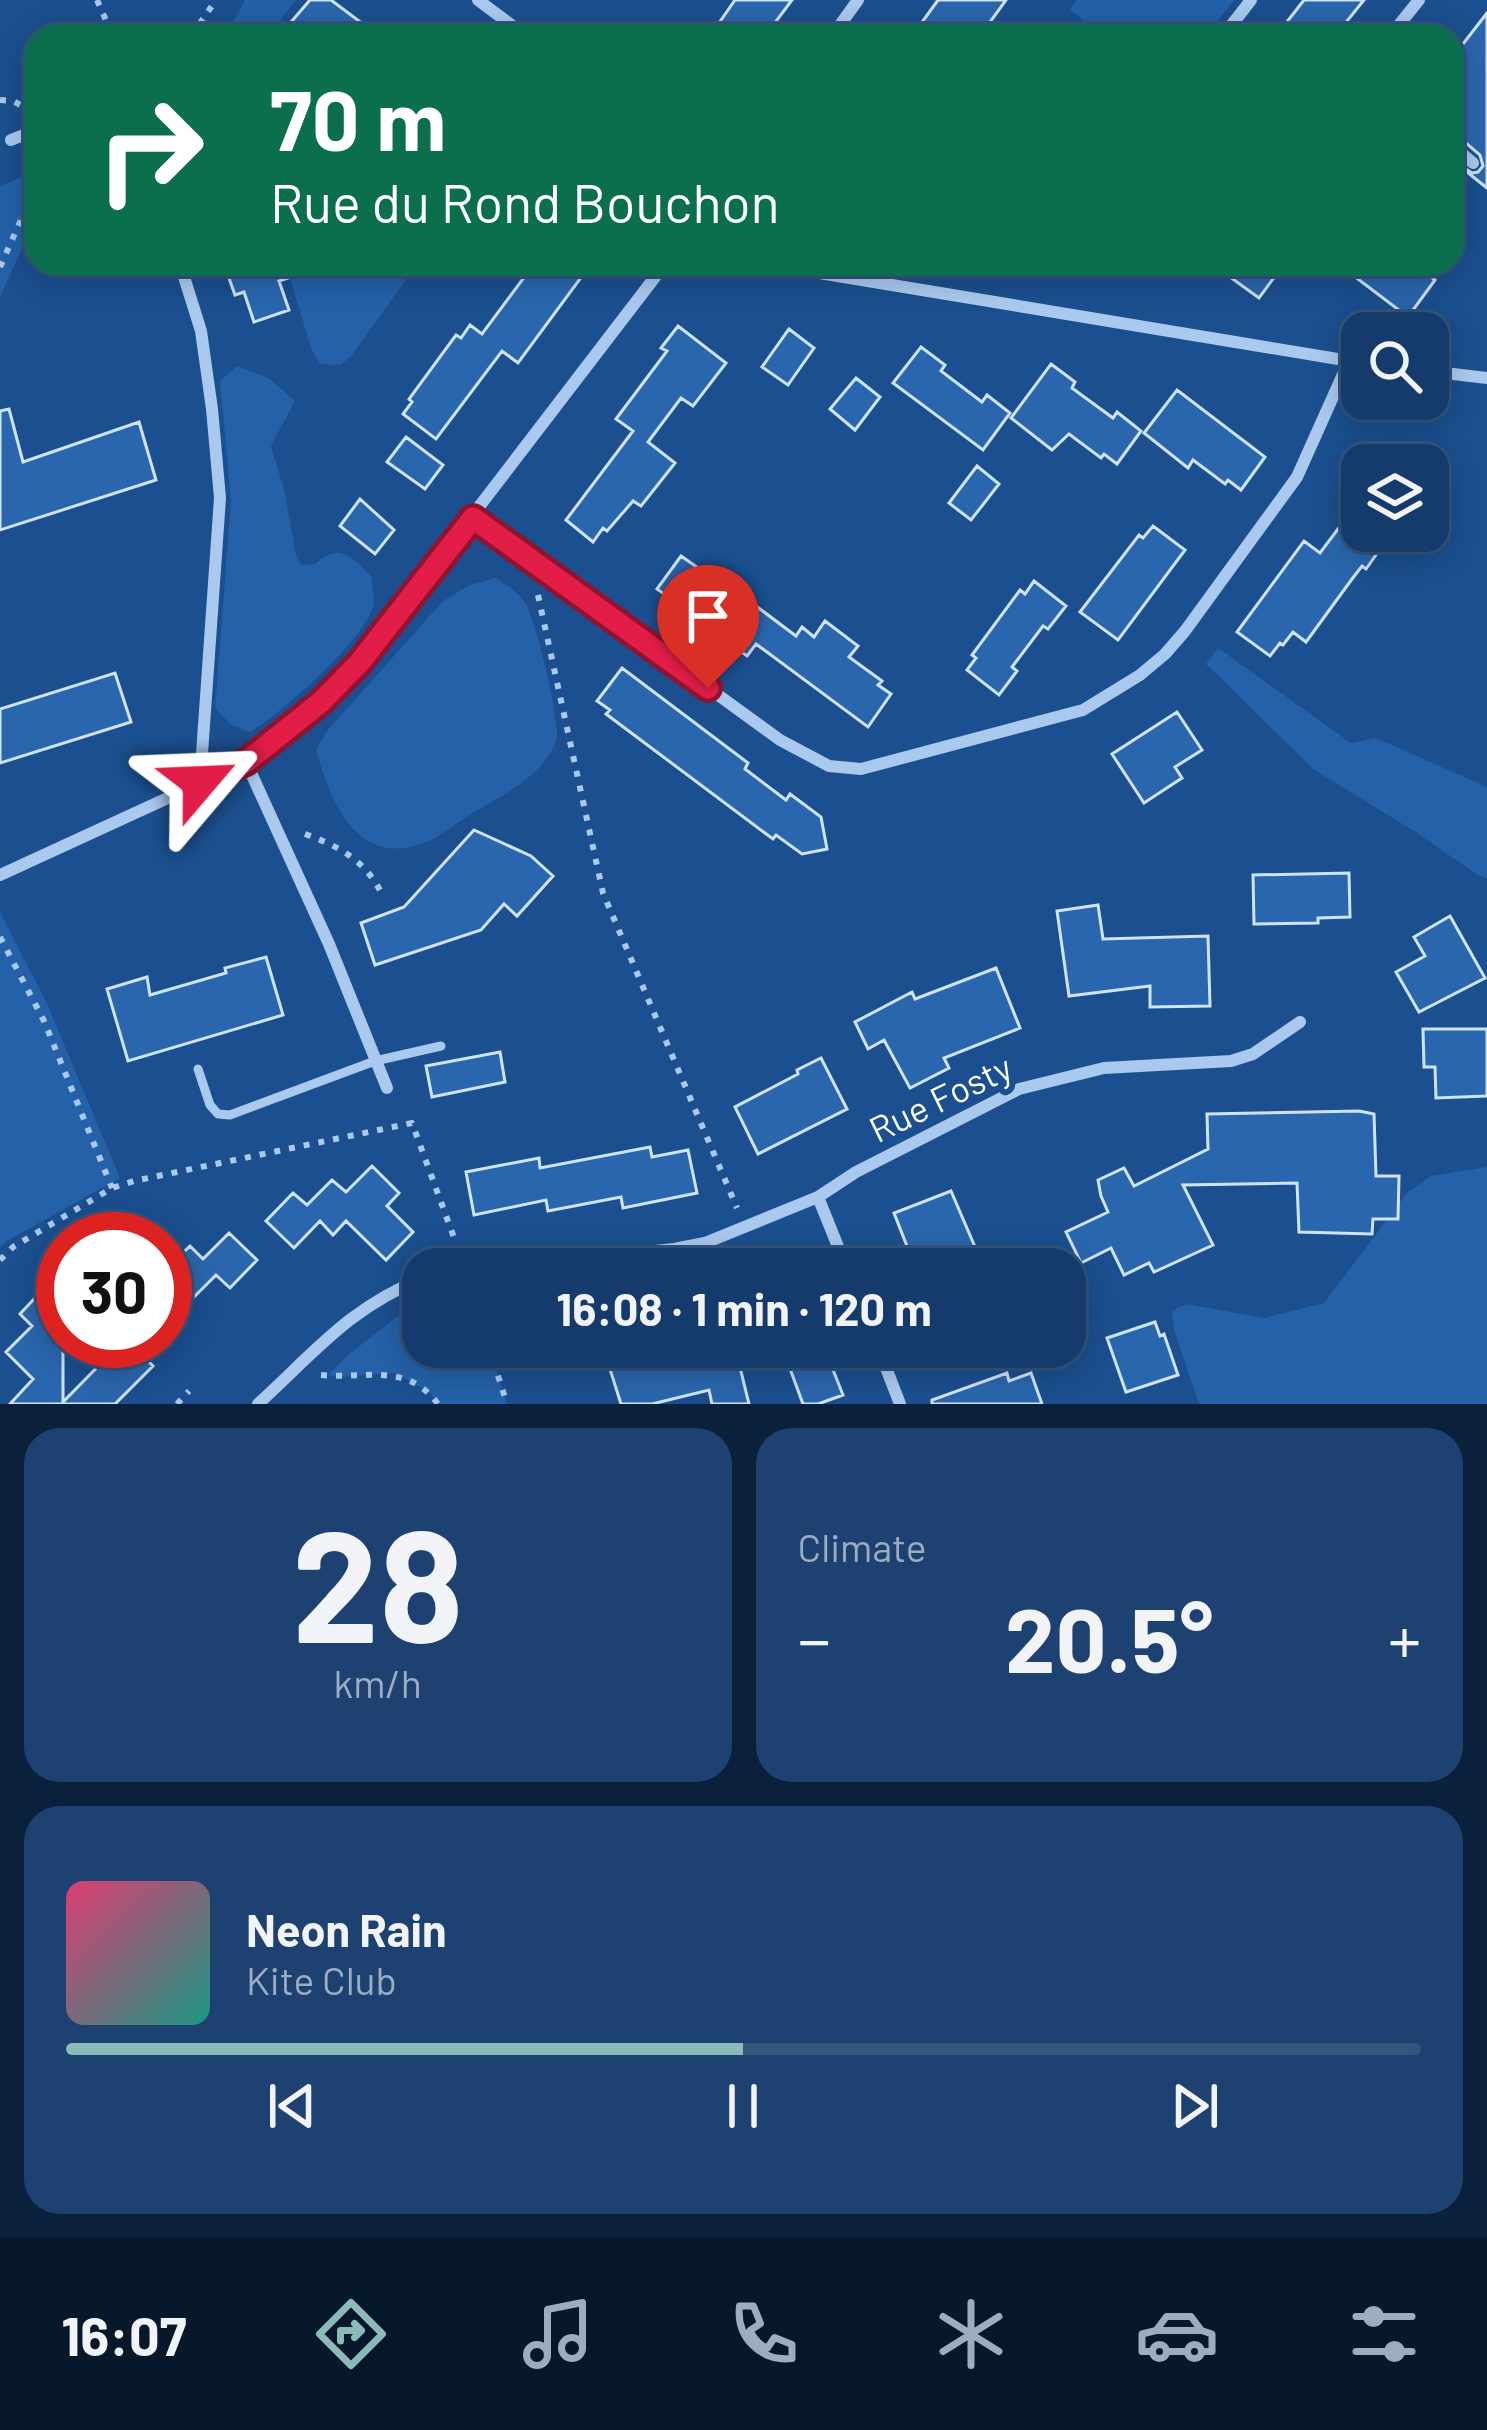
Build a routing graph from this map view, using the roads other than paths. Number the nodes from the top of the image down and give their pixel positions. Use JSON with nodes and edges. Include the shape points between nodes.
{"nodes":[{"id":1,"x":478,"y":0,"type":"edge"},
{"id":2,"x":1251,"y":0,"type":"edge"},
{"id":3,"x":1419,"y":0,"type":"edge"},
{"id":4,"x":510,"y":24,"type":"edge"},
{"id":5,"x":1232,"y":24,"type":"edge"},
{"id":6,"x":1400,"y":24,"type":"edge"},
{"id":7,"x":1464,"y":156,"type":"edge"},
{"id":8,"x":1473,"y":163,"type":"dead end"},
{"id":9,"x":184,"y":276,"type":"edge"},
{"id":10,"x":656,"y":276,"type":"edge"},
{"id":11,"x":837,"y":276,"type":"edge"},
{"id":12,"x":1341,"y":360,"type":"edge"},
{"id":13,"x":1449,"y":374,"type":"edge"},
{"id":14,"x":1487,"y":379,"type":"edge"},
{"id":15,"x":1341,"y":391,"type":"edge"},
{"id":16,"x":473,"y":518,"type":"junction"},
{"id":17,"x":246,"y":762,"type":"junction"},
{"id":18,"x":200,"y":782,"type":"junction"},
{"id":19,"x":0,"y":875,"type":"edge"},
{"id":20,"x":1300,"y":1022,"type":"dead end"},
{"id":21,"x":441,"y":1046,"type":"dead end"},
{"id":22,"x":375,"y":1061,"type":"junction"},
{"id":23,"x":197,"y":1070,"type":"dead end"},
{"id":24,"x":386,"y":1088,"type":"dead end"},
{"id":25,"x":818,"y":1197,"type":"junction"},
{"id":26,"x":679,"y":1248,"type":"edge"},
{"id":27,"x":839,"y":1248,"type":"edge"},
{"id":28,"x":402,"y":1286,"type":"edge"},
{"id":29,"x":886,"y":1368,"type":"edge"},
{"id":30,"x":258,"y":1404,"type":"edge"},
{"id":31,"x":900,"y":1404,"type":"edge"}],
"edges":[{"from":1,"to":4,"type":"street"},
{"from":2,"to":5,"type":"street"},
{"from":3,"to":6,"type":"street"},
{"from":7,"to":8,"type":"street"},
{"from":9,"to":18,"type":"street","via":[[201,331],[220,498]]},
{"from":10,"to":16,"type":"street"},
{"from":11,"to":12,"type":"street"},
{"from":13,"to":14,"type":"street"},
{"from":15,"to":16,"type":"street","via":[[1297,477],[1185,631],[1140,675],[1083,710],[861,770],[829,766],[780,740]]},
{"from":16,"to":17,"type":"street","via":[[360,662]]},
{"from":17,"to":18,"type":"street"},
{"from":17,"to":22,"type":"street"},
{"from":18,"to":19,"type":"street"},
{"from":20,"to":25,"type":"street","name":"Rue Fosty","via":[[1231,1061],[1104,1068],[1018,1089]]},
{"from":21,"to":22,"type":"lane"},
{"from":22,"to":23,"type":"lane","via":[[230,1115],[210,1105]]},
{"from":22,"to":24,"type":"street"},
{"from":25,"to":26,"type":"street","name":"Rue Fosty"},
{"from":25,"to":27,"type":"street"},
{"from":28,"to":30,"type":"street","via":[[359,1310]]},
{"from":29,"to":31,"type":"street"}]}
